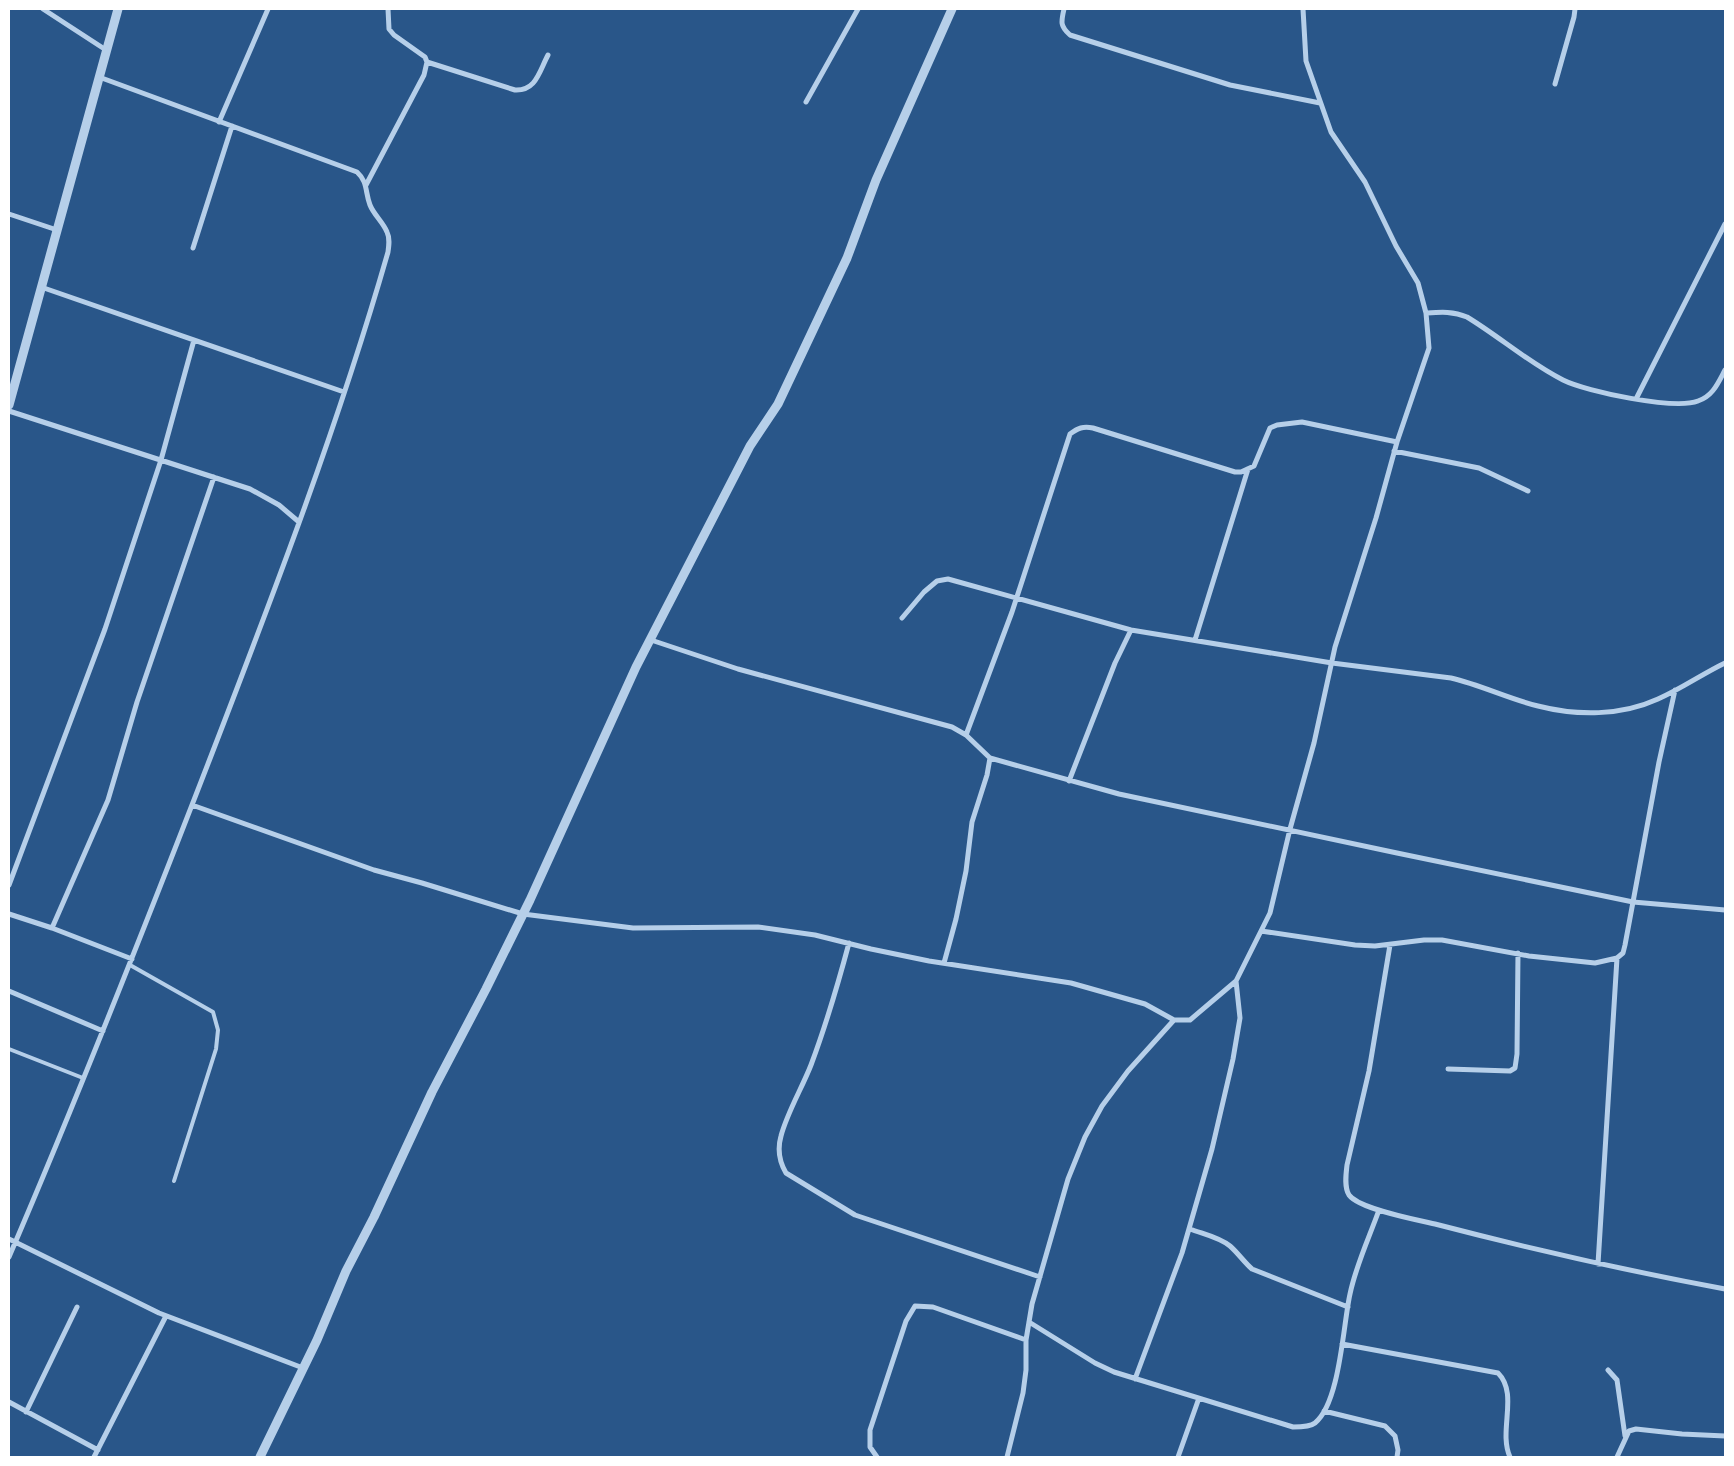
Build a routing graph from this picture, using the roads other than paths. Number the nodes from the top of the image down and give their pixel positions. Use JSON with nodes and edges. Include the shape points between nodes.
{"nodes":[{"id":1,"x":43,"y":9,"type":"edge"},
{"id":2,"x":118,"y":9,"type":"edge"},
{"id":3,"x":268,"y":9,"type":"edge"},
{"id":4,"x":388,"y":9,"type":"edge"},
{"id":5,"x":857,"y":9,"type":"edge"},
{"id":6,"x":952,"y":9,"type":"edge"},
{"id":7,"x":1064,"y":9,"type":"edge"},
{"id":8,"x":1303,"y":9,"type":"edge"},
{"id":9,"x":1575,"y":9,"type":"edge"},
{"id":10,"x":106,"y":50,"type":"junction"},
{"id":11,"x":548,"y":55,"type":"dead end"},
{"id":12,"x":427,"y":62,"type":"junction"},
{"id":13,"x":99,"y":77,"type":"junction"},
{"id":14,"x":1556,"y":84,"type":"dead end"},
{"id":15,"x":806,"y":102,"type":"dead end"},
{"id":16,"x":1320,"y":102,"type":"junction"},
{"id":17,"x":219,"y":122,"type":"junction"},
{"id":18,"x":232,"y":126,"type":"junction"},
{"id":19,"x":366,"y":185,"type":"junction"},
{"id":20,"x":9,"y":214,"type":"edge"},
{"id":21,"x":1725,"y":224,"type":"edge"},
{"id":22,"x":57,"y":230,"type":"junction"},
{"id":23,"x":193,"y":248,"type":"dead end"},
{"id":24,"x":42,"y":287,"type":"junction"},
{"id":25,"x":1426,"y":313,"type":"junction"},
{"id":26,"x":194,"y":340,"type":"junction"},
{"id":27,"x":1725,"y":370,"type":"edge"},
{"id":28,"x":344,"y":392,"type":"junction"},
{"id":29,"x":1636,"y":399,"type":"junction"},
{"id":30,"x":9,"y":405,"type":"edge"},
{"id":31,"x":9,"y":410,"type":"edge"},
{"id":32,"x":1397,"y":442,"type":"junction"},
{"id":33,"x":1394,"y":450,"type":"junction"},
{"id":34,"x":161,"y":460,"type":"junction"},
{"id":35,"x":1248,"y":469,"type":"junction"},
{"id":36,"x":214,"y":477,"type":"junction"},
{"id":37,"x":1528,"y":491,"type":"dead end"},
{"id":38,"x":299,"y":522,"type":"junction"},
{"id":39,"x":1016,"y":599,"type":"junction"},
{"id":40,"x":902,"y":618,"type":"dead end"},
{"id":41,"x":1131,"y":630,"type":"junction"},
{"id":42,"x":651,"y":640,"type":"junction"},
{"id":43,"x":1195,"y":640,"type":"junction"},
{"id":44,"x":1332,"y":663,"type":"junction"},
{"id":45,"x":1725,"y":664,"type":"edge"},
{"id":46,"x":1675,"y":690,"type":"junction"},
{"id":47,"x":966,"y":735,"type":"junction"},
{"id":48,"x":990,"y":758,"type":"junction"},
{"id":49,"x":1069,"y":781,"type":"junction"},
{"id":50,"x":192,"y":805,"type":"junction"},
{"id":51,"x":1290,"y":829,"type":"junction"},
{"id":52,"x":9,"y":885,"type":"edge"},
{"id":53,"x":1633,"y":902,"type":"junction"},
{"id":54,"x":1725,"y":910,"type":"edge"},
{"id":55,"x":9,"y":914,"type":"edge"},
{"id":56,"x":523,"y":914,"type":"junction"},
{"id":57,"x":52,"y":928,"type":"junction"},
{"id":58,"x":1260,"y":931,"type":"junction"},
{"id":59,"x":849,"y":943,"type":"junction"},
{"id":60,"x":1390,"y":945,"type":"junction"},
{"id":61,"x":1518,"y":953,"type":"junction"},
{"id":62,"x":132,"y":958,"type":"junction"},
{"id":63,"x":1617,"y":958,"type":"junction"},
{"id":64,"x":944,"y":963,"type":"junction"},
{"id":65,"x":130,"y":965,"type":"junction"},
{"id":66,"x":1236,"y":980,"type":"junction"},
{"id":67,"x":9,"y":991,"type":"edge"},
{"id":68,"x":1174,"y":1020,"type":"junction"},
{"id":69,"x":102,"y":1031,"type":"junction"},
{"id":70,"x":9,"y":1049,"type":"edge"},
{"id":71,"x":1448,"y":1068,"type":"dead end"},
{"id":72,"x":83,"y":1078,"type":"junction"},
{"id":73,"x":174,"y":1181,"type":"dead end"},
{"id":74,"x":1379,"y":1210,"type":"junction"},
{"id":75,"x":1190,"y":1229,"type":"junction"},
{"id":76,"x":9,"y":1239,"type":"edge"},
{"id":77,"x":15,"y":1241,"type":"junction"},
{"id":78,"x":9,"y":1257,"type":"edge"},
{"id":79,"x":1598,"y":1264,"type":"junction"},
{"id":80,"x":1040,"y":1277,"type":"junction"},
{"id":81,"x":1725,"y":1290,"type":"edge"},
{"id":82,"x":77,"y":1307,"type":"dead end"},
{"id":83,"x":1348,"y":1307,"type":"junction"},
{"id":84,"x":166,"y":1316,"type":"junction"},
{"id":85,"x":1029,"y":1322,"type":"junction"},
{"id":86,"x":1026,"y":1340,"type":"junction"},
{"id":87,"x":1342,"y":1344,"type":"junction"},
{"id":88,"x":303,"y":1368,"type":"junction"},
{"id":89,"x":1608,"y":1370,"type":"dead end"},
{"id":90,"x":1135,"y":1379,"type":"junction"},
{"id":91,"x":1199,"y":1398,"type":"junction"},
{"id":92,"x":9,"y":1402,"type":"edge"},
{"id":93,"x":26,"y":1412,"type":"junction"},
{"id":94,"x":1324,"y":1412,"type":"junction"},
{"id":95,"x":1725,"y":1436,"type":"edge"},
{"id":96,"x":1626,"y":1437,"type":"junction"},
{"id":97,"x":98,"y":1450,"type":"junction"},
{"id":98,"x":94,"y":1457,"type":"edge"},
{"id":99,"x":260,"y":1457,"type":"edge"},
{"id":100,"x":877,"y":1457,"type":"edge"},
{"id":101,"x":1007,"y":1457,"type":"edge"},
{"id":102,"x":1178,"y":1457,"type":"edge"},
{"id":103,"x":1396,"y":1457,"type":"edge"},
{"id":104,"x":1510,"y":1457,"type":"edge"},
{"id":105,"x":1618,"y":1457,"type":"edge"}],
"edges":[{"from":1,"to":10,"type":"street"},
{"from":2,"to":10,"type":"street"},
{"from":3,"to":17,"type":"street"},
{"from":4,"to":12,"type":"street","via":[[389,28],[394,35],[425,57]]},
{"from":5,"to":15,"type":"street"},
{"from":6,"to":42,"type":"street","via":[[876,180],[847,258],[778,404],[750,446]]},
{"from":7,"to":16,"type":"street","via":[[1062,25],[1070,35],[1230,85]]},
{"from":8,"to":16,"type":"street","via":[[1306,60]]},
{"from":9,"to":14,"type":"street"},
{"from":10,"to":13,"type":"street"},
{"from":11,"to":12,"type":"street","via":[[532,86],[525,90],[515,90]]},
{"from":12,"to":19,"type":"street","via":[[424,75]]},
{"from":13,"to":17,"type":"street"},
{"from":13,"to":22,"type":"street"},
{"from":16,"to":25,"type":"street","via":[[1331,132],[1365,182],[1418,283]]},
{"from":17,"to":18,"type":"street"},
{"from":18,"to":19,"type":"street","via":[[357,172]]},
{"from":18,"to":23,"type":"street"},
{"from":19,"to":28,"type":"street","via":[[370,205],[390,240],[364,336]]},
{"from":20,"to":22,"type":"street"},
{"from":21,"to":29,"type":"street"},
{"from":22,"to":24,"type":"street"},
{"from":24,"to":26,"type":"street"},
{"from":24,"to":30,"type":"street"},
{"from":25,"to":29,"type":"street","via":[[1459,313],[1566,382]]},
{"from":25,"to":32,"type":"street","via":[[1429,348]]},
{"from":26,"to":28,"type":"street"},
{"from":26,"to":34,"type":"street"},
{"from":27,"to":29,"type":"street","via":[[1712,394],[1700,401],[1666,404]]},
{"from":28,"to":38,"type":"street"},
{"from":31,"to":34,"type":"street"},
{"from":32,"to":33,"type":"street"},
{"from":32,"to":35,"type":"street","via":[[1302,422],[1277,425],[1270,428],[1254,466]]},
{"from":33,"to":37,"type":"street","via":[[1479,468]]},
{"from":33,"to":44,"type":"street"},
{"from":34,"to":36,"type":"street"},
{"from":34,"to":52,"type":"street","via":[[105,630]]},
{"from":35,"to":39,"type":"street","via":[[1236,472],[1086,426],[1076,429],[1070,434]]},
{"from":35,"to":43,"type":"street"},
{"from":36,"to":38,"type":"street","via":[[250,489],[279,505]]},
{"from":36,"to":57,"type":"street","via":[[137,702],[108,800]]},
{"from":38,"to":50,"type":"street"},
{"from":39,"to":40,"type":"street","via":[[948,579],[937,581],[924,592]]},
{"from":39,"to":41,"type":"street"},
{"from":39,"to":47,"type":"street"},
{"from":41,"to":43,"type":"street"},
{"from":41,"to":49,"type":"street","via":[[1115,662]]},
{"from":42,"to":47,"type":"street","via":[[738,669],[952,727]]},
{"from":42,"to":56,"type":"street"},
{"from":43,"to":44,"type":"street"},
{"from":44,"to":46,"type":"street","via":[[1451,678],[1537,706],[1564,711],[1596,713],[1628,708],[1657,700]]},
{"from":44,"to":51,"type":"street"},
{"from":45,"to":46,"type":"street"},
{"from":46,"to":53,"type":"street"},
{"from":47,"to":48,"type":"street"},
{"from":48,"to":49,"type":"street"},
{"from":48,"to":64,"type":"street","via":[[972,822],[966,871]]},
{"from":49,"to":51,"type":"street"},
{"from":50,"to":56,"type":"street","via":[[374,870]]},
{"from":50,"to":62,"type":"street"},
{"from":51,"to":53,"type":"street"},
{"from":51,"to":58,"type":"street","via":[[1270,912]]},
{"from":53,"to":54,"type":"street"},
{"from":53,"to":63,"type":"street","via":[[1623,953]]},
{"from":55,"to":57,"type":"street"},
{"from":56,"to":59,"type":"street","via":[[633,928],[758,927]]},
{"from":56,"to":88,"type":"street","via":[[432,1092],[346,1270]]},
{"from":57,"to":62,"type":"street"},
{"from":58,"to":60,"type":"street","via":[[1355,945]]},
{"from":58,"to":66,"type":"street"},
{"from":59,"to":64,"type":"street"},
{"from":59,"to":80,"type":"street","via":[[832,1006],[781,1136],[780,1164],[786,1173],[855,1215]]},
{"from":60,"to":61,"type":"street","via":[[1442,940]]},
{"from":60,"to":74,"type":"street","via":[[1369,1071],[1346,1179],[1348,1194],[1356,1201]]},
{"from":61,"to":63,"type":"street","via":[[1595,964]]},
{"from":61,"to":71,"type":"street","via":[[1515,1068],[1510,1071]]},
{"from":62,"to":65,"type":"street"},
{"from":63,"to":79,"type":"street"},
{"from":64,"to":68,"type":"street","via":[[1071,983],[1145,1004]]},
{"from":65,"to":69,"type":"street"},
{"from":65,"to":73,"type":"lane","via":[[213,1012],[218,1030],[216,1049]]},
{"from":66,"to":68,"type":"street","via":[[1190,1020]]},
{"from":66,"to":75,"type":"street","via":[[1240,1018],[1233,1059]]},
{"from":67,"to":69,"type":"street"},
{"from":68,"to":80,"type":"street","via":[[1128,1070],[1084,1137],[1068,1179]]},
{"from":69,"to":72,"type":"street"},
{"from":70,"to":72,"type":"lane"},
{"from":72,"to":77,"type":"street"},
{"from":74,"to":79,"type":"street"},
{"from":74,"to":83,"type":"street","via":[[1356,1269]]},
{"from":75,"to":83,"type":"street","via":[[1231,1246],[1252,1269]]},
{"from":75,"to":90,"type":"street"},
{"from":76,"to":77,"type":"street"},
{"from":77,"to":78,"type":"street"},
{"from":77,"to":84,"type":"street"},
{"from":79,"to":81,"type":"street"},
{"from":80,"to":85,"type":"street"},
{"from":82,"to":93,"type":"street"},
{"from":83,"to":87,"type":"street"},
{"from":84,"to":88,"type":"street"},
{"from":84,"to":97,"type":"street"},
{"from":85,"to":86,"type":"street"},
{"from":85,"to":90,"type":"street","via":[[1095,1363]]},
{"from":86,"to":100,"type":"street","via":[[933,1306],[915,1306],[906,1321],[870,1430],[870,1447]]},
{"from":86,"to":101,"type":"street","via":[[1023,1393]]},
{"from":87,"to":94,"type":"street","via":[[1333,1390]]},
{"from":87,"to":104,"type":"street","via":[[1498,1373],[1507,1390],[1506,1439]]},
{"from":88,"to":99,"type":"street"},
{"from":89,"to":96,"type":"street","via":[[1616,1380]]},
{"from":90,"to":91,"type":"street"},
{"from":91,"to":94,"type":"street","via":[[1293,1427],[1315,1423]]},
{"from":91,"to":102,"type":"street"},
{"from":92,"to":93,"type":"street"},
{"from":93,"to":97,"type":"street"},
{"from":94,"to":103,"type":"street","via":[[1385,1426],[1396,1436]]},
{"from":95,"to":96,"type":"street","via":[[1636,1429],[1629,1431]]},
{"from":96,"to":105,"type":"street"},
{"from":97,"to":98,"type":"street"}]}
